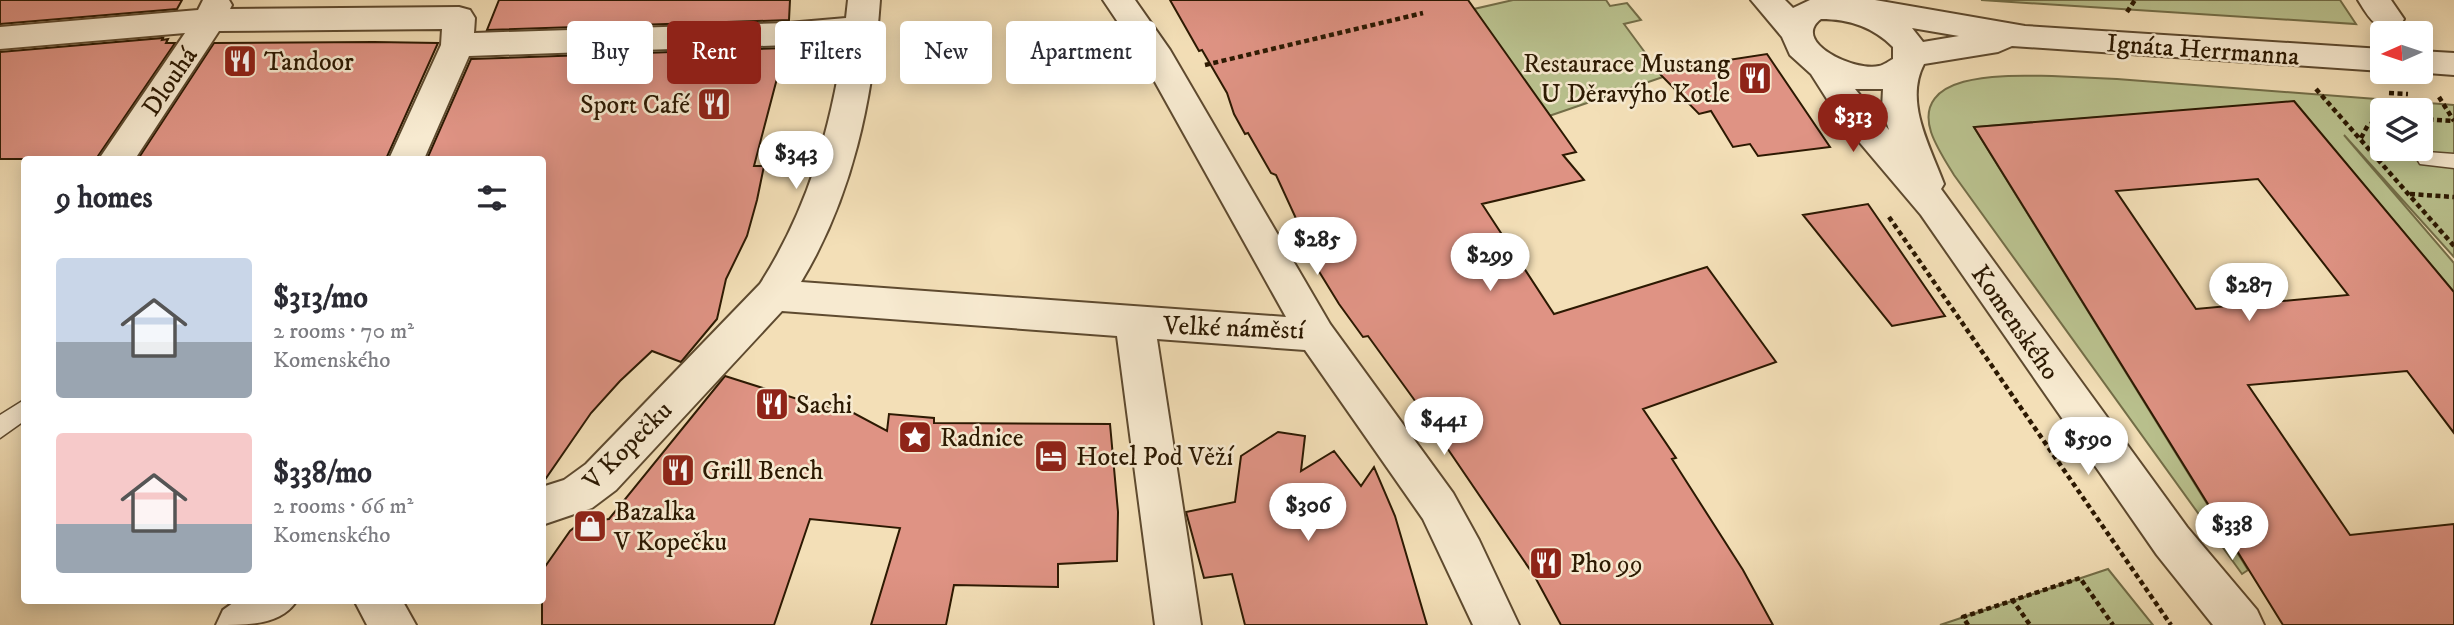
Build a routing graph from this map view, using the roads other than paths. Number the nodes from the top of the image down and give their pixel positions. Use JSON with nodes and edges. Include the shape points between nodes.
{"nodes":[{"id":1,"x":1119,"y":0,"type":"edge"},
{"id":2,"x":1766,"y":0,"type":"edge"},
{"id":3,"x":1846,"y":4,"type":"edge"},
{"id":4,"x":214,"y":10,"type":"edge"},
{"id":5,"x":863,"y":14,"type":"edge"},
{"id":6,"x":460,"y":21,"type":"edge"},
{"id":7,"x":1797,"y":33,"type":"junction"},
{"id":8,"x":2025,"y":37,"type":"junction"},
{"id":9,"x":0,"y":38,"type":"edge"},
{"id":10,"x":2370,"y":59,"type":"edge"},
{"id":11,"x":1905,"y":63,"type":"junction"},
{"id":12,"x":2433,"y":63,"type":"edge"},
{"id":13,"x":2454,"y":64,"type":"edge"},
{"id":14,"x":1823,"y":66,"type":"junction"},
{"id":15,"x":119,"y":156,"type":"edge"},
{"id":16,"x":408,"y":156,"type":"edge"},
{"id":17,"x":2433,"y":159,"type":"edge"},
{"id":18,"x":2454,"y":161,"type":"edge"},
{"id":19,"x":1934,"y":205,"type":"junction"},
{"id":20,"x":773,"y":295,"type":"junction"},
{"id":21,"x":1135,"y":323,"type":"junction"},
{"id":22,"x":1316,"y":335,"type":"junction"},
{"id":23,"x":21,"y":411,"type":"edge"},
{"id":24,"x":0,"y":428,"type":"edge"},
{"id":25,"x":546,"y":505,"type":"edge"},
{"id":26,"x":2172,"y":541,"type":"junction"},
{"id":27,"x":269,"y":604,"type":"edge"},
{"id":28,"x":379,"y":604,"type":"edge"},
{"id":29,"x":239,"y":625,"type":"edge"},
{"id":30,"x":393,"y":625,"type":"edge"},
{"id":31,"x":1178,"y":625,"type":"edge"},
{"id":32,"x":1496,"y":625,"type":"edge"},
{"id":33,"x":2214,"y":625,"type":"edge"},
{"id":34,"x":2242,"y":625,"type":"edge"}],
"edges":[{"from":1,"to":22,"type":"street","name":"Velké náměstí","via":[[1167,74]]},
{"from":2,"to":7,"type":"street","name":"Komenského"},
{"from":3,"to":7,"type":"street","via":[[1819,7],[1806,14]]},
{"from":3,"to":8,"type":"street","name":"Ignáta Herrmanna"},
{"from":3,"to":11,"type":"street","via":[[1883,16],[1902,31],[1910,45]]},
{"from":4,"to":6,"type":"street"},
{"from":4,"to":9,"type":"street"},
{"from":4,"to":15,"type":"street","name":"Dlouhá"},
{"from":5,"to":6,"type":"street","via":[[788,34]]},
{"from":5,"to":20,"type":"street","via":[[858,72],[826,191],[795,263]]},
{"from":6,"to":16,"type":"street"},
{"from":7,"to":14,"type":"street","name":"Komenského","via":[[1802,47]]},
{"from":8,"to":10,"type":"street","name":"Ignáta Herrmanna"},
{"from":8,"to":11,"type":"street","name":"Ignáta Herrmanna"},
{"from":11,"to":14,"type":"street","via":[[1886,77],[1870,79]]},
{"from":11,"to":19,"type":"street","name":"Komenského","via":[[1899,109]]},
{"from":12,"to":13,"type":"street"},
{"from":14,"to":19,"type":"street","name":"Komenského","via":[[1851,109]]},
{"from":17,"to":18,"type":"lane"},
{"from":19,"to":26,"type":"street","name":"Komenského"},
{"from":20,"to":21,"type":"street","name":"Velké náměstí"},
{"from":20,"to":25,"type":"street","name":"V Kopečku","via":[[601,477],[577,495]]},
{"from":21,"to":22,"type":"street","name":"Velké náměstí"},
{"from":21,"to":31,"type":"street"},
{"from":22,"to":32,"type":"street","via":[[1438,506]]},
{"from":23,"to":24,"type":"lane"},
{"from":26,"to":33,"type":"street","name":"Komenského"},
{"from":26,"to":34,"type":"street","name":"Komenského"},
{"from":27,"to":29,"type":"street"},
{"from":28,"to":30,"type":"street"}]}
